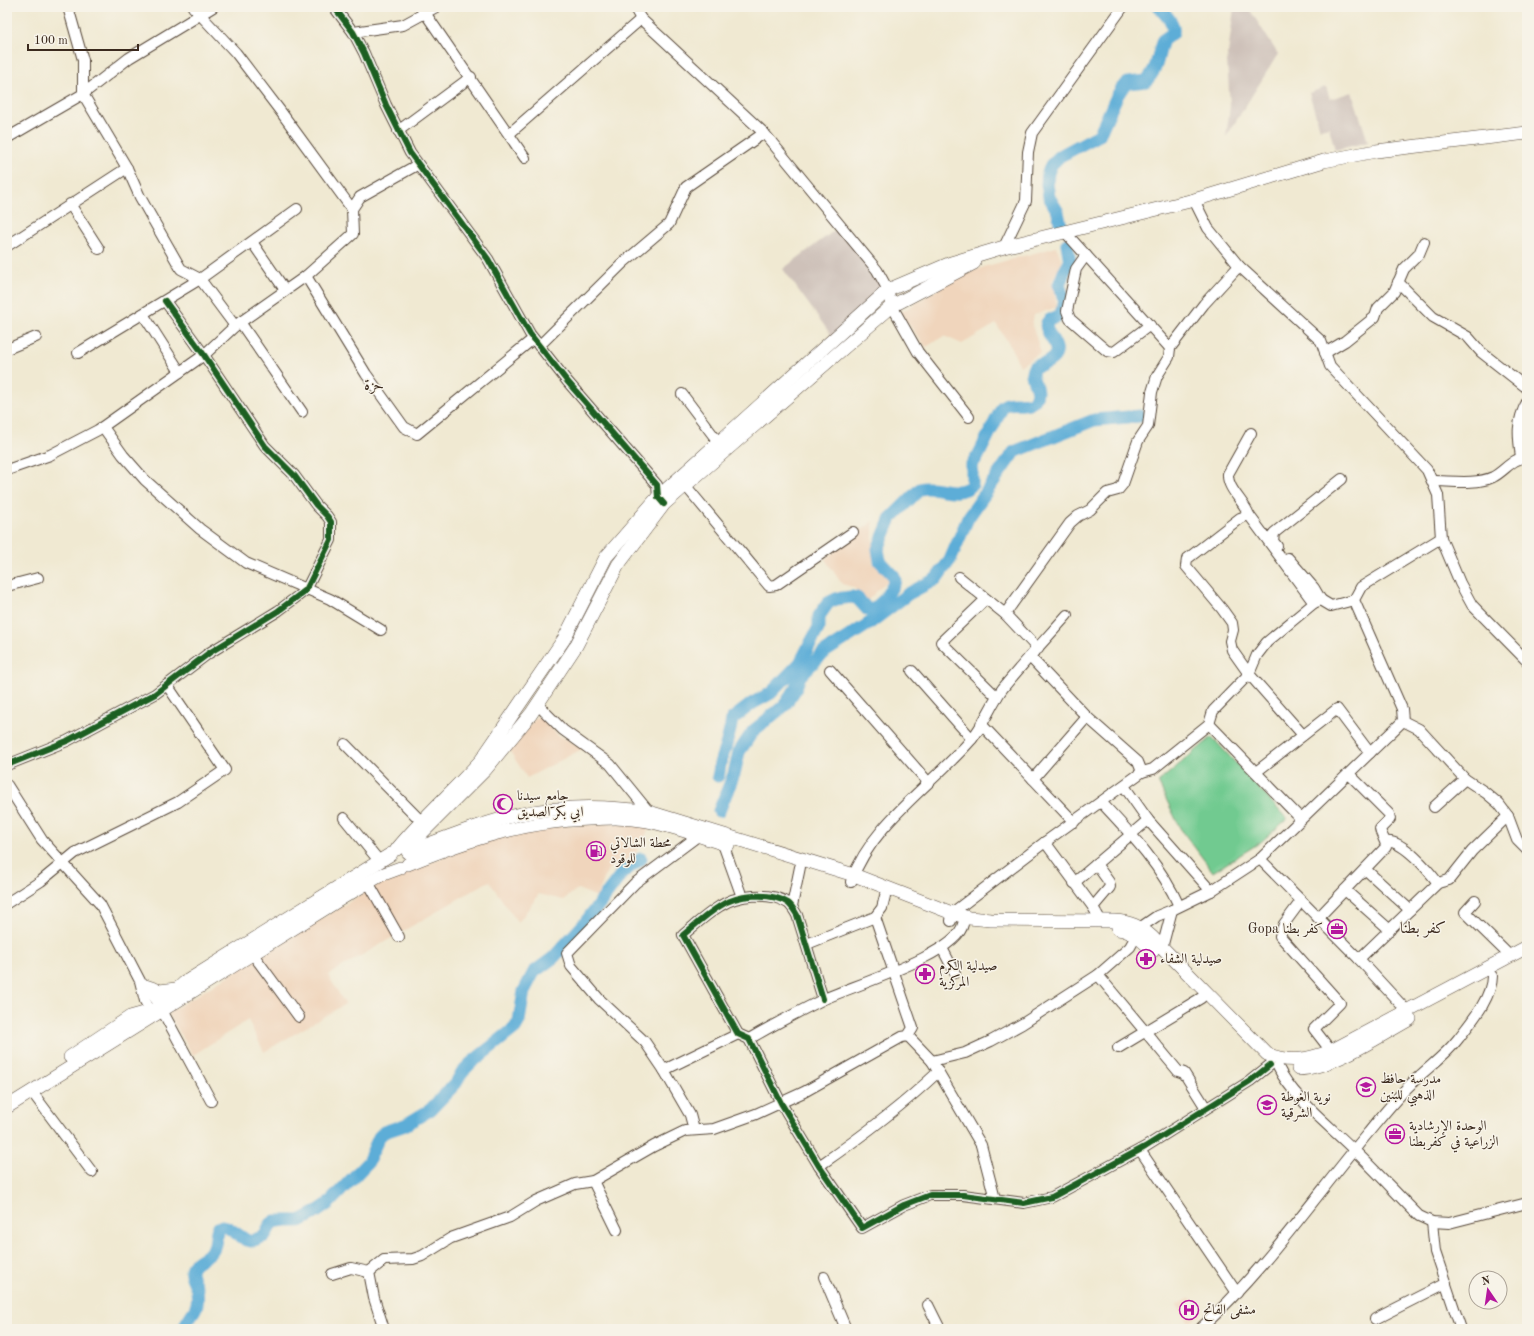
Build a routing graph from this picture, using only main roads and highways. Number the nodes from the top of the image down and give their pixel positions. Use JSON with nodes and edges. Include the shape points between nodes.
{"nodes":[{"id":1,"x":1527,"y":133,"type":"edge"},
{"id":2,"x":1004,"y":248,"type":"junction"},
{"id":3,"x":665,"y":494,"type":"junction"},
{"id":4,"x":398,"y":857,"type":"junction"},
{"id":5,"x":853,"y":879,"type":"junction"},
{"id":6,"x":955,"y":920,"type":"junction"},
{"id":7,"x":1139,"y":931,"type":"junction"},
{"id":8,"x":1527,"y":947,"type":"edge"},
{"id":9,"x":1527,"y":956,"type":"edge"},
{"id":10,"x":142,"y":983,"type":"road end"},
{"id":11,"x":176,"y":989,"type":"junction"},
{"id":12,"x":156,"y":1011,"type":"junction"},
{"id":13,"x":117,"y":1032,"type":"junction"},
{"id":14,"x":7,"y":1097,"type":"edge"},
{"id":15,"x":7,"y":1108,"type":"edge"}],
"edges":[{"from":1,"to":2,"type":"main road","via":[[1376,150],[1331,159],[1194,200]]},
{"from":2,"to":3,"type":"main road","via":[[892,306],[685,485]]},
{"from":2,"to":3,"type":"main road","via":[[951,263],[888,290]]},
{"from":3,"to":4,"type":"main road","via":[[618,564],[576,646],[537,704],[484,770]]},
{"from":3,"to":4,"type":"main road","via":[[606,556],[564,639],[482,759],[421,821]]},
{"from":4,"to":5,"type":"main road","via":[[513,828],[558,820],[620,817],[647,821],[800,867]]},
{"from":4,"to":5,"type":"main road","via":[[487,824],[522,814],[622,808],[649,812]]},
{"from":4,"to":11,"type":"main road"},
{"from":4,"to":12,"type":"main road","via":[[368,882]]},
{"from":5,"to":6,"type":"main road"},
{"from":5,"to":6,"type":"main road","via":[[885,896]]},
{"from":6,"to":7,"type":"main road","via":[[995,928]]},
{"from":6,"to":7,"type":"main road","via":[[1124,922]]},
{"from":7,"to":8,"type":"main road","via":[[1162,948],[1267,1054],[1286,1060],[1301,1060],[1331,1051]]},
{"from":7,"to":9,"type":"main road","via":[[1245,1043],[1274,1066],[1305,1068],[1335,1060]]},
{"from":10,"to":11,"type":"main road","via":[[160,991]]},
{"from":11,"to":12,"type":"main road"},
{"from":12,"to":13,"type":"main road"},
{"from":13,"to":14,"type":"main road"},
{"from":13,"to":15,"type":"main road"}]}
